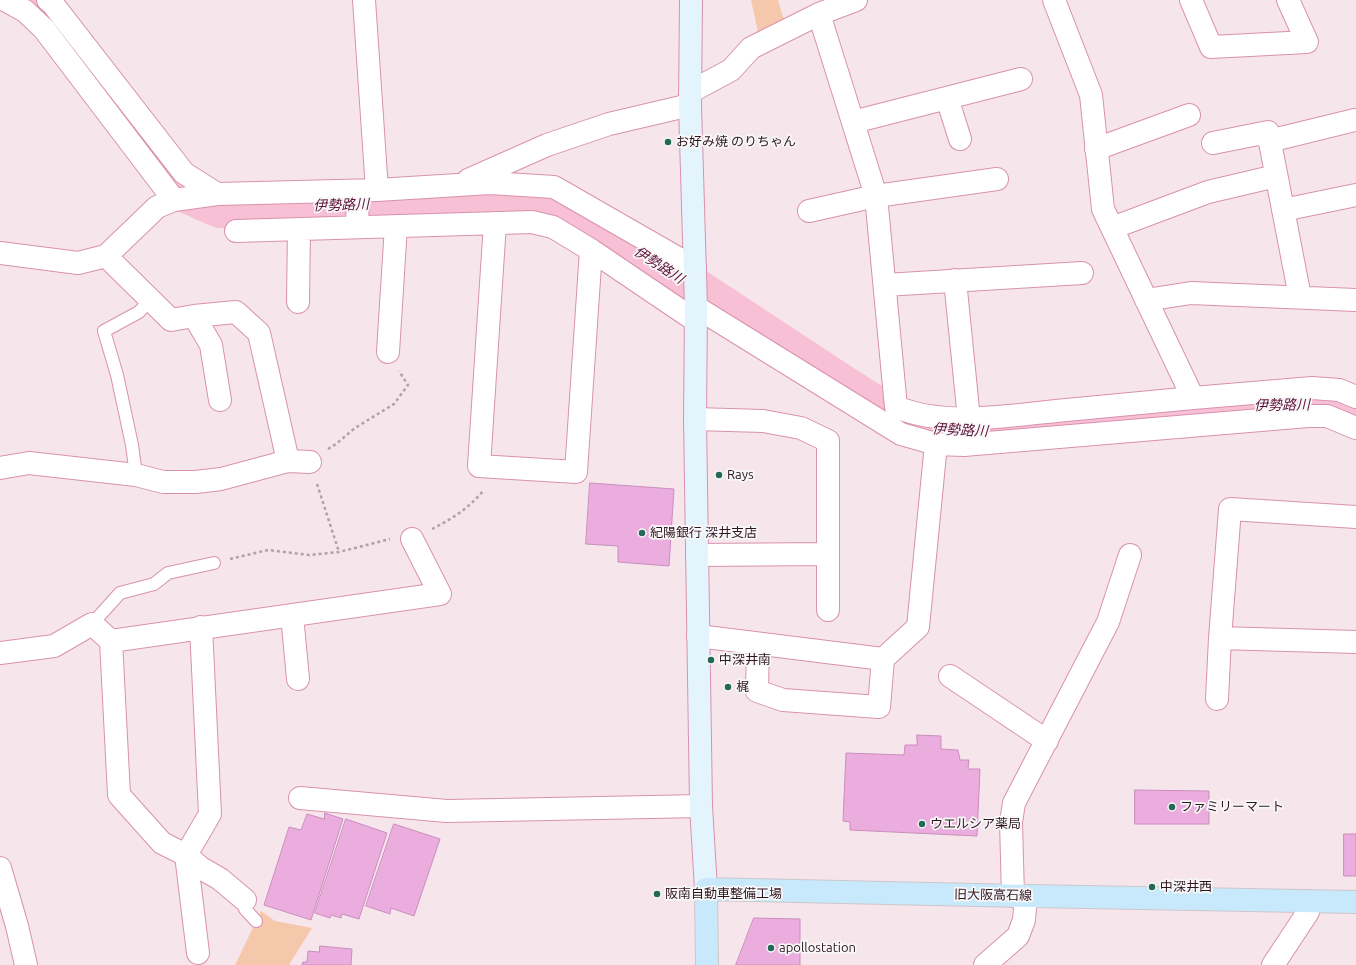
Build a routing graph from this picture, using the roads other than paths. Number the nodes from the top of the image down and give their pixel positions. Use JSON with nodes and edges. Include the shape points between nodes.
{"nodes":[{"id":1,"x":5,"y":0,"type":"edge"},
{"id":2,"x":48,"y":0,"type":"edge"},
{"id":3,"x":364,"y":0,"type":"edge"},
{"id":4,"x":691,"y":0,"type":"edge"},
{"id":5,"x":856,"y":0,"type":"edge"},
{"id":6,"x":1054,"y":0,"type":"edge"},
{"id":7,"x":1191,"y":0,"type":"edge"},
{"id":8,"x":1288,"y":0,"type":"edge"},
{"id":9,"x":819,"y":14,"type":"junction"},
{"id":10,"x":1021,"y":79,"type":"dead end"},
{"id":11,"x":690,"y":98,"type":"junction"},
{"id":12,"x":947,"y":98,"type":"junction"},
{"id":13,"x":1189,"y":115,"type":"dead end"},
{"id":14,"x":1355,"y":120,"type":"edge"},
{"id":15,"x":853,"y":122,"type":"junction"},
{"id":16,"x":960,"y":139,"type":"dead end"},
{"id":17,"x":1270,"y":141,"type":"junction"},
{"id":18,"x":1213,"y":144,"type":"dead end"},
{"id":19,"x":1096,"y":150,"type":"junction"},
{"id":20,"x":1276,"y":176,"type":"junction"},
{"id":21,"x":997,"y":179,"type":"dead end"},
{"id":22,"x":458,"y":185,"type":"junction"},
{"id":23,"x":368,"y":190,"type":"junction"},
{"id":24,"x":216,"y":194,"type":"junction"},
{"id":25,"x":1356,"y":195,"type":"edge"},
{"id":26,"x":876,"y":196,"type":"junction"},
{"id":27,"x":175,"y":200,"type":"junction"},
{"id":28,"x":1283,"y":210,"type":"junction"},
{"id":29,"x":809,"y":211,"type":"dead end"},
{"id":30,"x":495,"y":223,"type":"junction"},
{"id":31,"x":396,"y":226,"type":"junction"},
{"id":32,"x":358,"y":228,"type":"junction"},
{"id":33,"x":1112,"y":228,"type":"junction"},
{"id":34,"x":299,"y":229,"type":"junction"},
{"id":35,"x":236,"y":231,"type":"dead end"},
{"id":36,"x":591,"y":250,"type":"junction"},
{"id":37,"x":0,"y":253,"type":"edge"},
{"id":38,"x":106,"y":256,"type":"junction"},
{"id":39,"x":695,"y":272,"type":"junction"},
{"id":40,"x":1082,"y":272,"type":"dead end"},
{"id":41,"x":955,"y":280,"type":"junction"},
{"id":42,"x":885,"y":285,"type":"junction"},
{"id":43,"x":1300,"y":297,"type":"junction"},
{"id":44,"x":150,"y":300,"type":"junction"},
{"id":45,"x":1146,"y":300,"type":"junction"},
{"id":46,"x":1356,"y":300,"type":"edge"},
{"id":47,"x":298,"y":302,"type":"dead end"},
{"id":48,"x":696,"y":310,"type":"junction"},
{"id":49,"x":194,"y":316,"type":"junction"},
{"id":50,"x":388,"y":352,"type":"road end"},
{"id":51,"x":1356,"y":396,"type":"edge"},
{"id":52,"x":1193,"y":398,"type":"junction"},
{"id":53,"x":220,"y":400,"type":"dead end"},
{"id":54,"x":695,"y":419,"type":"junction"},
{"id":55,"x":969,"y":419,"type":"junction"},
{"id":56,"x":1356,"y":428,"type":"edge"},
{"id":57,"x":936,"y":444,"type":"junction"},
{"id":58,"x":288,"y":460,"type":"junction"},
{"id":59,"x":310,"y":462,"type":"road end"},
{"id":60,"x":0,"y":468,"type":"edge"},
{"id":61,"x":136,"y":475,"type":"junction"},
{"id":62,"x":1356,"y":517,"type":"edge"},
{"id":63,"x":412,"y":539,"type":"road end"},
{"id":64,"x":828,"y":554,"type":"junction"},
{"id":65,"x":697,"y":555,"type":"junction"},
{"id":66,"x":1130,"y":555,"type":"dead end"},
{"id":67,"x":214,"y":563,"type":"road end"},
{"id":68,"x":828,"y":610,"type":"dead end"},
{"id":69,"x":292,"y":615,"type":"junction"},
{"id":70,"x":92,"y":624,"type":"junction"},
{"id":71,"x":201,"y":628,"type":"junction"},
{"id":72,"x":698,"y":636,"type":"junction"},
{"id":73,"x":1220,"y":638,"type":"junction"},
{"id":74,"x":111,"y":641,"type":"junction"},
{"id":75,"x":1356,"y":642,"type":"edge"},
{"id":76,"x":758,"y":644,"type":"junction"},
{"id":77,"x":0,"y":653,"type":"edge"},
{"id":78,"x":883,"y":659,"type":"junction"},
{"id":79,"x":950,"y":676,"type":"dead end"},
{"id":80,"x":298,"y":679,"type":"dead end"},
{"id":81,"x":1217,"y":699,"type":"dead end"},
{"id":82,"x":1047,"y":741,"type":"junction"},
{"id":83,"x":300,"y":798,"type":"dead end"},
{"id":84,"x":701,"y":806,"type":"junction"},
{"id":85,"x":186,"y":856,"type":"junction"},
{"id":86,"x":0,"y":868,"type":"edge"},
{"id":87,"x":706,"y":889,"type":"junction"},
{"id":88,"x":4,"y":893,"type":"edge"},
{"id":89,"x":1020,"y":896,"type":"junction"},
{"id":90,"x":245,"y":900,"type":"joint"},
{"id":91,"x":1308,"y":901,"type":"junction"},
{"id":92,"x":1356,"y":902,"type":"edge"},
{"id":93,"x":256,"y":921,"type":"dead end"},
{"id":94,"x":198,"y":953,"type":"dead end"},
{"id":95,"x":26,"y":965,"type":"edge"},
{"id":96,"x":707,"y":965,"type":"edge"},
{"id":97,"x":985,"y":965,"type":"edge"},
{"id":98,"x":1273,"y":965,"type":"edge"}],
"edges":[{"from":1,"to":27,"type":"street","via":[[25,11],[44,29]]},
{"from":2,"to":24,"type":"street","via":[[184,173]]},
{"from":3,"to":23,"type":"street"},
{"from":4,"to":11,"type":"street"},
{"from":5,"to":9,"type":"street"},
{"from":6,"to":19,"type":"street","via":[[1091,95]]},
{"from":7,"to":8,"type":"street","via":[[1211,47],[1307,42]]},
{"from":9,"to":11,"type":"street","via":[[751,48],[731,70]]},
{"from":9,"to":15,"type":"street"},
{"from":10,"to":12,"type":"street"},
{"from":11,"to":22,"type":"street","via":[[547,145]]},
{"from":11,"to":39,"type":"street"},
{"from":12,"to":15,"type":"street"},
{"from":12,"to":16,"type":"street"},
{"from":13,"to":19,"type":"street"},
{"from":14,"to":17,"type":"street"},
{"from":15,"to":26,"type":"street"},
{"from":17,"to":18,"type":"street","via":[[1268,132]]},
{"from":17,"to":20,"type":"street"},
{"from":19,"to":33,"type":"street","via":[[1103,209]]},
{"from":20,"to":28,"type":"street"},
{"from":20,"to":33,"type":"street","via":[[1208,192]]},
{"from":21,"to":26,"type":"street"},
{"from":22,"to":23,"type":"street"},
{"from":22,"to":39,"type":"street","via":[[490,183],[554,188]]},
{"from":23,"to":24,"type":"street"},
{"from":23,"to":32,"type":"street"},
{"from":24,"to":27,"type":"street"},
{"from":25,"to":28,"type":"street"},
{"from":26,"to":29,"type":"street"},
{"from":26,"to":42,"type":"street"},
{"from":27,"to":38,"type":"street","via":[[157,207]]},
{"from":28,"to":43,"type":"street"},
{"from":30,"to":31,"type":"street"},
{"from":30,"to":36,"type":"street","via":[[532,222],[553,227]]},
{"from":30,"to":36,"type":"street","via":[[479,466],[576,472]]},
{"from":31,"to":32,"type":"street"},
{"from":31,"to":50,"type":"street"},
{"from":32,"to":34,"type":"street"},
{"from":33,"to":45,"type":"street"},
{"from":34,"to":35,"type":"street"},
{"from":34,"to":47,"type":"street"},
{"from":36,"to":48,"type":"street"},
{"from":37,"to":38,"type":"street","via":[[78,263]]},
{"from":38,"to":44,"type":"street"},
{"from":39,"to":48,"type":"street"},
{"from":40,"to":41,"type":"street"},
{"from":41,"to":42,"type":"street"},
{"from":41,"to":55,"type":"street"},
{"from":42,"to":55,"type":"street","via":[[896,407],[929,416]]},
{"from":43,"to":45,"type":"street","via":[[1191,293]]},
{"from":43,"to":46,"type":"street"},
{"from":44,"to":49,"type":"street","via":[[171,320]]},
{"from":44,"to":61,"type":"lane","via":[[138,312],[104,331],[117,375]]},
{"from":45,"to":52,"type":"street"},
{"from":48,"to":54,"type":"street"},
{"from":48,"to":57,"type":"street","via":[[901,434]]},
{"from":49,"to":53,"type":"street","via":[[211,345]]},
{"from":49,"to":58,"type":"street","via":[[236,312],[259,333]]},
{"from":51,"to":52,"type":"street","via":[[1339,390],[1312,388]]},
{"from":52,"to":55,"type":"street"},
{"from":54,"to":64,"type":"street","via":[[763,421],[801,428],[828,441]]},
{"from":54,"to":65,"type":"street"},
{"from":56,"to":57,"type":"street","via":[[1328,416],[1308,416],[964,445]]},
{"from":57,"to":78,"type":"street","via":[[918,627]]},
{"from":58,"to":59,"type":"street"},
{"from":58,"to":61,"type":"street","via":[[222,479],[196,482],[163,482]]},
{"from":60,"to":61,"type":"street","via":[[29,463]]},
{"from":62,"to":73,"type":"street","via":[[1230,509]]},
{"from":63,"to":69,"type":"street","via":[[440,594]]},
{"from":64,"to":65,"type":"street"},
{"from":64,"to":68,"type":"street"},
{"from":65,"to":72,"type":"street"},
{"from":66,"to":82,"type":"street","via":[[1108,622]]},
{"from":67,"to":70,"type":"lane","via":[[168,573],[154,584],[120,592]]},
{"from":69,"to":71,"type":"street"},
{"from":69,"to":80,"type":"street"},
{"from":70,"to":74,"type":"street"},
{"from":70,"to":77,"type":"street","via":[[54,646]]},
{"from":71,"to":74,"type":"street"},
{"from":71,"to":85,"type":"street","via":[[210,814]]},
{"from":72,"to":76,"type":"street"},
{"from":72,"to":84,"type":"street"},
{"from":73,"to":75,"type":"street"},
{"from":73,"to":81,"type":"street"},
{"from":74,"to":85,"type":"street","via":[[119,795],[162,843]]},
{"from":76,"to":78,"type":"street"},
{"from":76,"to":78,"type":"street","via":[[757,691],[783,700],[879,707]]},
{"from":79,"to":82,"type":"street"},
{"from":82,"to":89,"type":"street","via":[[1014,803],[1011,822]]},
{"from":83,"to":84,"type":"street","via":[[447,811]]},
{"from":84,"to":87,"type":"street"},
{"from":85,"to":90,"type":"street"},
{"from":85,"to":94,"type":"street"},
{"from":86,"to":88,"type":"street"},
{"from":87,"to":89,"type":"main road","name":"旧大阪高石線"},
{"from":87,"to":96,"type":"main road"},
{"from":88,"to":95,"type":"street","via":[[17,926]]},
{"from":89,"to":91,"type":"main road","name":"旧大阪高石線"},
{"from":89,"to":97,"type":"street","via":[[1024,920],[1018,936]]},
{"from":90,"to":93,"type":"lane","via":[[245,909]]},
{"from":91,"to":92,"type":"main road","name":"旧大阪高石線"},
{"from":91,"to":98,"type":"street","via":[[1308,912]]}]}
